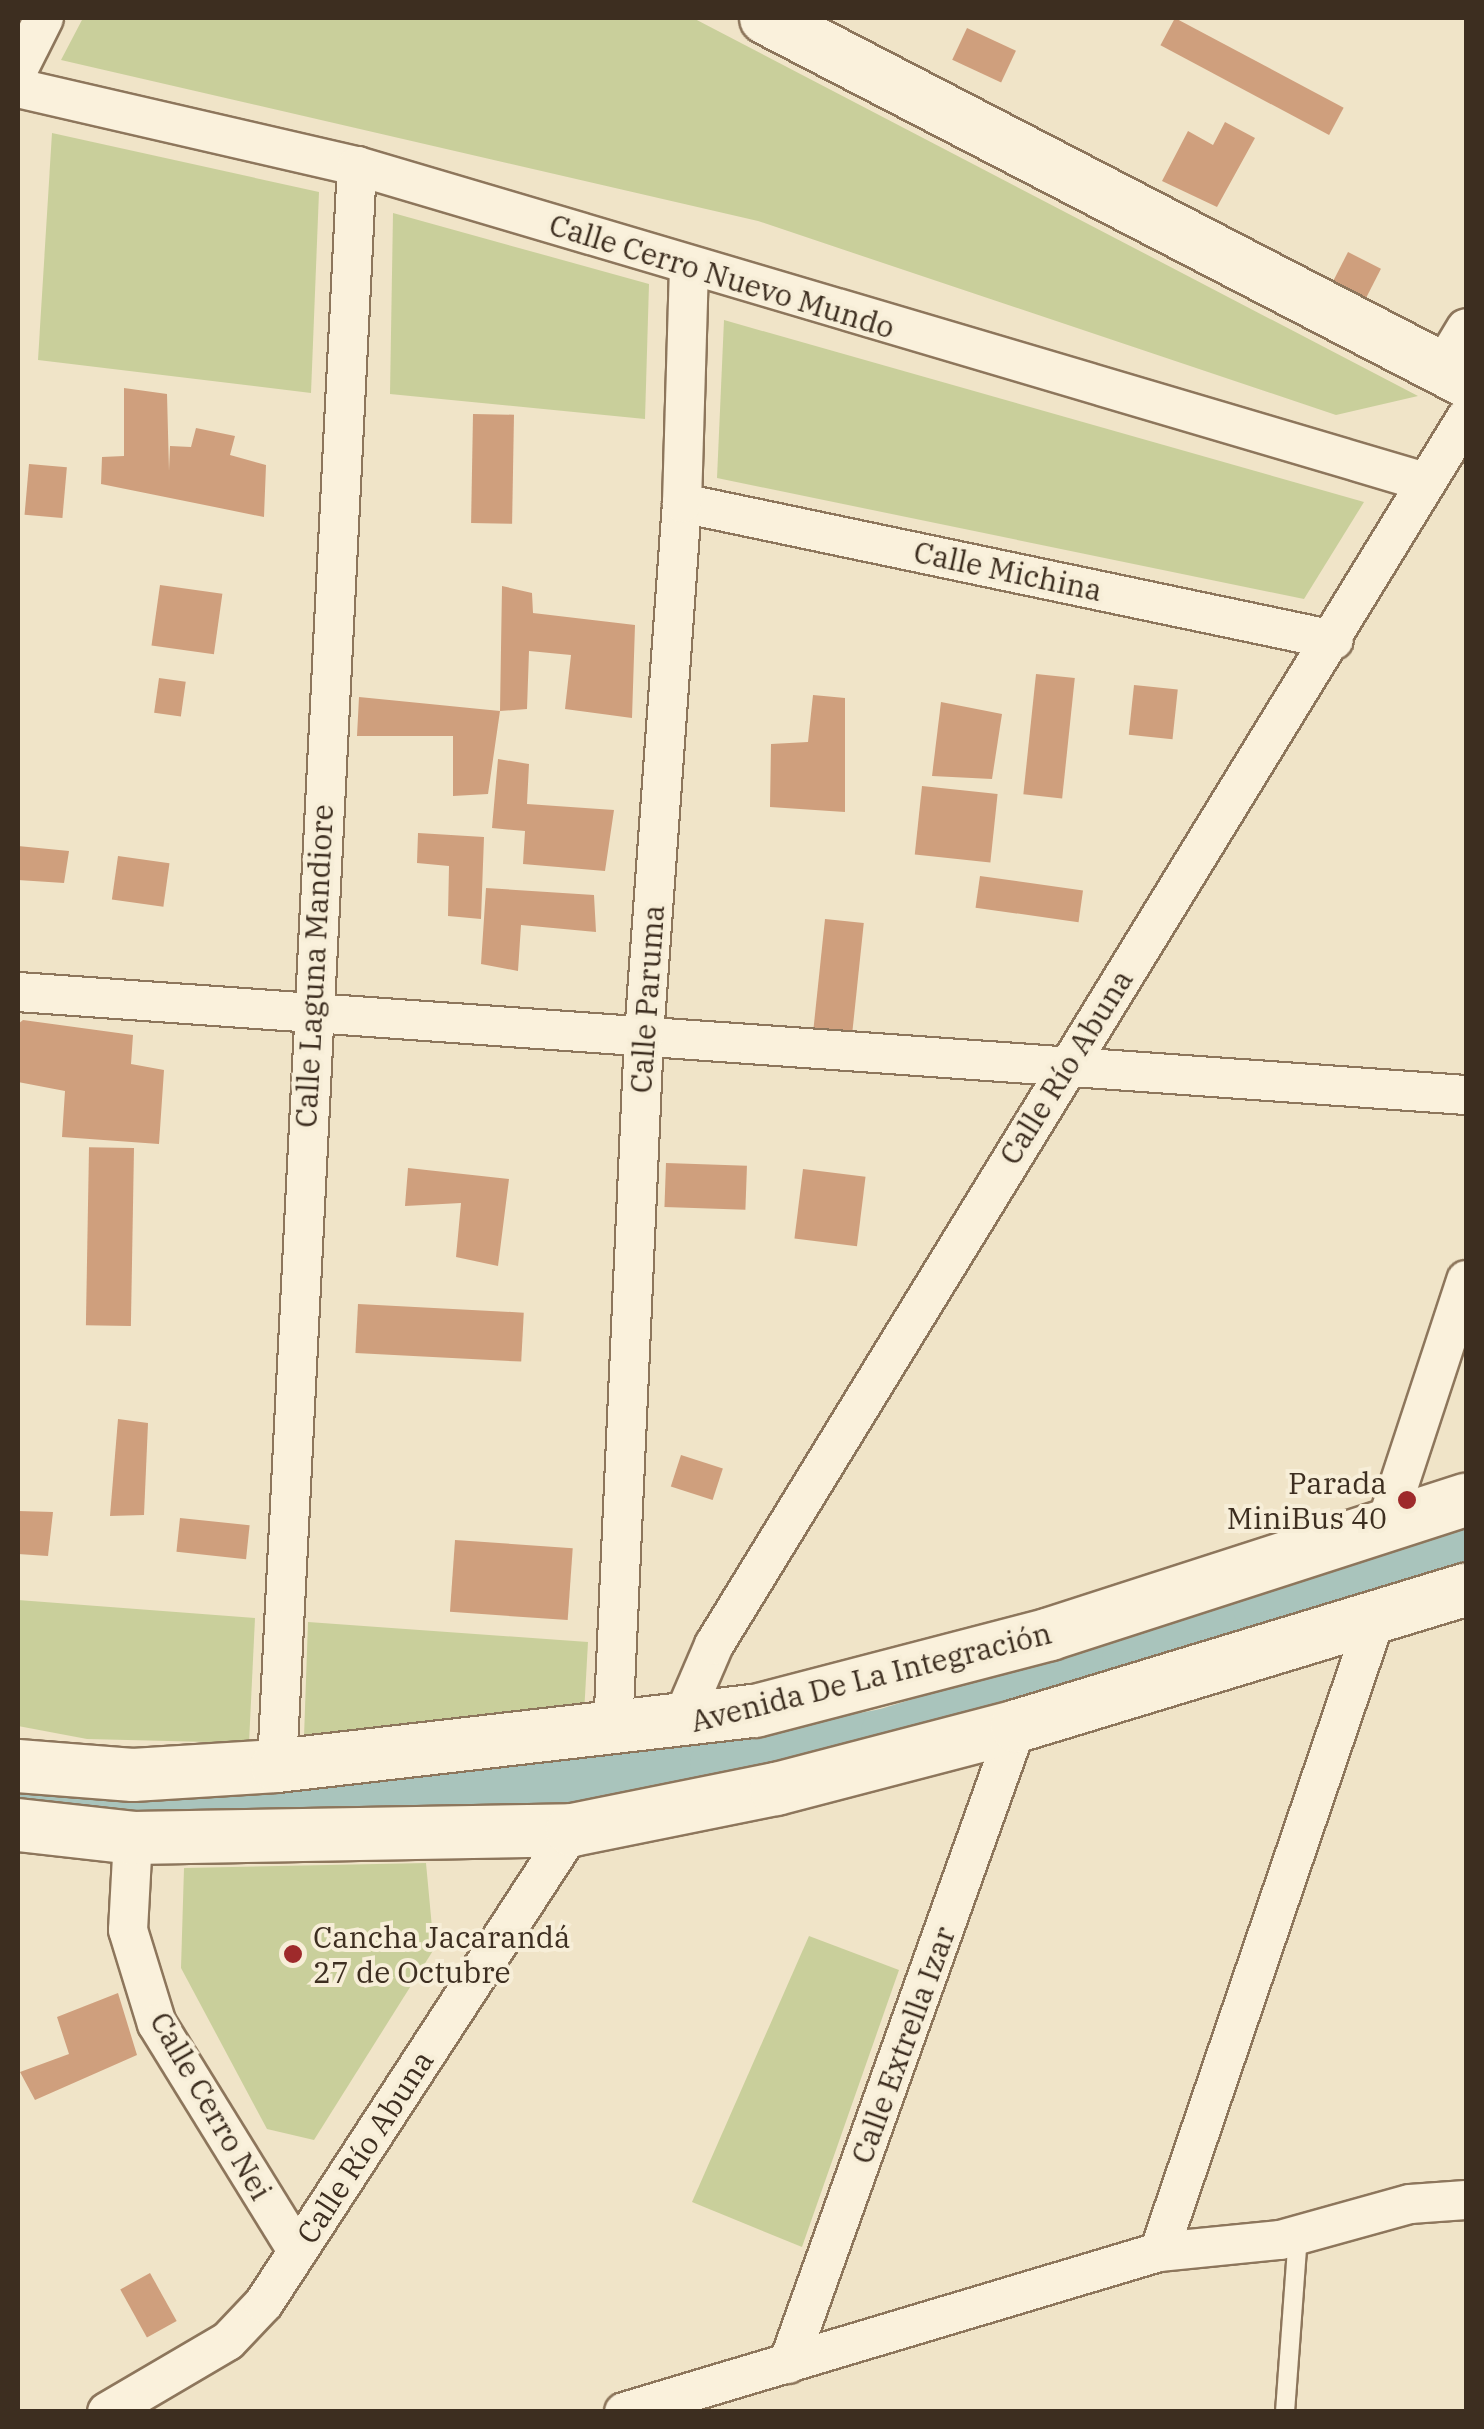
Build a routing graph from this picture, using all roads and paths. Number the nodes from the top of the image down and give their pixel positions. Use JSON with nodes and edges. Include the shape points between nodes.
{"nodes":[{"id":1,"x":44,"y":18,"type":"edge"},
{"id":2,"x":766,"y":18,"type":"edge"},
{"id":3,"x":18,"y":70,"type":"edge"},
{"id":4,"x":18,"y":88,"type":"edge"},
{"id":5,"x":357,"y":166,"type":"junction"},
{"id":6,"x":689,"y":268,"type":"junction"},
{"id":7,"x":1459,"y":358,"type":"edge"},
{"id":8,"x":1466,"y":418,"type":"edge"},
{"id":9,"x":1422,"y":481,"type":"junction"},
{"id":10,"x":682,"y":503,"type":"junction"},
{"id":11,"x":1334,"y":640,"type":"junction"},
{"id":12,"x":18,"y":992,"type":"edge"},
{"id":13,"x":310,"y":1012,"type":"junction"},
{"id":14,"x":644,"y":1036,"type":"junction"},
{"id":15,"x":1065,"y":1066,"type":"junction"},
{"id":16,"x":1466,"y":1095,"type":"edge"},
{"id":17,"x":1466,"y":1280,"type":"edge"},
{"id":18,"x":1466,"y":1500,"type":"edge"},
{"id":19,"x":1386,"y":1528,"type":"junction"},
{"id":20,"x":1466,"y":1590,"type":"edge"},
{"id":21,"x":1375,"y":1620,"type":"junction"},
{"id":22,"x":680,"y":1724,"type":"junction"},
{"id":23,"x":1017,"y":1726,"type":"junction"},
{"id":24,"x":612,"y":1732,"type":"junction"},
{"id":25,"x":18,"y":1766,"type":"edge"},
{"id":26,"x":277,"y":1766,"type":"junction"},
{"id":27,"x":18,"y":1825,"type":"edge"},
{"id":28,"x":572,"y":1830,"type":"junction"},
{"id":29,"x":133,"y":1838,"type":"junction"},
{"id":30,"x":1466,"y":2200,"type":"edge"},
{"id":31,"x":1298,"y":2236,"type":"junction"},
{"id":32,"x":297,"y":2250,"type":"junction"},
{"id":33,"x":1159,"y":2252,"type":"junction"},
{"id":34,"x":788,"y":2364,"type":"junction"},
{"id":35,"x":714,"y":2398,"type":"edge"},
{"id":36,"x":107,"y":2412,"type":"edge"},
{"id":37,"x":624,"y":2412,"type":"edge"},
{"id":38,"x":1285,"y":2412,"type":"edge"}],
"edges":[{"from":1,"to":3,"type":"street"},
{"from":2,"to":7,"type":"main road"},
{"from":4,"to":5,"type":"street","name":"Calle Cerro Nuevo Mundo"},
{"from":5,"to":6,"type":"street","name":"Calle Cerro Nuevo Mundo"},
{"from":5,"to":13,"type":"street","name":"Calle Laguna Mandiore"},
{"from":6,"to":9,"type":"street","name":"Calle Cerro Nuevo Mundo"},
{"from":6,"to":10,"type":"street","name":"Calle Paruma"},
{"from":8,"to":9,"type":"street","name":"Calle Río Abuna"},
{"from":9,"to":11,"type":"street","name":"Calle Río Abuna"},
{"from":10,"to":11,"type":"street","name":"Calle Michina"},
{"from":10,"to":14,"type":"street","name":"Calle Paruma"},
{"from":11,"to":15,"type":"street","name":"Calle Río Abuna"},
{"from":12,"to":13,"type":"street"},
{"from":13,"to":14,"type":"street"},
{"from":13,"to":26,"type":"street","name":"Calle Laguna Mandiore"},
{"from":14,"to":15,"type":"street"},
{"from":14,"to":24,"type":"street","name":"Calle Paruma"},
{"from":15,"to":16,"type":"street"},
{"from":15,"to":22,"type":"street","name":"Calle Río Abuna","via":[[714,1645]]},
{"from":17,"to":19,"type":"street"},
{"from":18,"to":19,"type":"main road","name":"Avenida De La Integración"},
{"from":19,"to":22,"type":"main road","name":"Avenida De La Integración","via":[[1050,1634]]},
{"from":20,"to":21,"type":"main road"},
{"from":21,"to":23,"type":"main road"},
{"from":21,"to":33,"type":"street"},
{"from":22,"to":24,"type":"main road","name":"Avenida De La Integración"},
{"from":23,"to":28,"type":"main road","via":[[776,1789]]},
{"from":23,"to":34,"type":"street","name":"Calle Extrella Izar"},
{"from":24,"to":26,"type":"main road","name":"Avenida De La Integración"},
{"from":25,"to":26,"type":"main road","name":"Avenida De La Integración","via":[[133,1775]]},
{"from":27,"to":29,"type":"main road"},
{"from":28,"to":29,"type":"main road"},
{"from":28,"to":32,"type":"street","name":"Calle Río Abuna"},
{"from":29,"to":32,"type":"street","name":"Calle Cerro Nei","via":[[128,1930],[157,2024]]},
{"from":30,"to":31,"type":"street","via":[[1410,2204]]},
{"from":31,"to":33,"type":"street"},
{"from":31,"to":38,"type":"lane"},
{"from":32,"to":36,"type":"street","name":"Calle Río Abuna","via":[[264,2304],[228,2340]]},
{"from":33,"to":34,"type":"street"},
{"from":34,"to":35,"type":"street"},
{"from":35,"to":37,"type":"street"}]}
